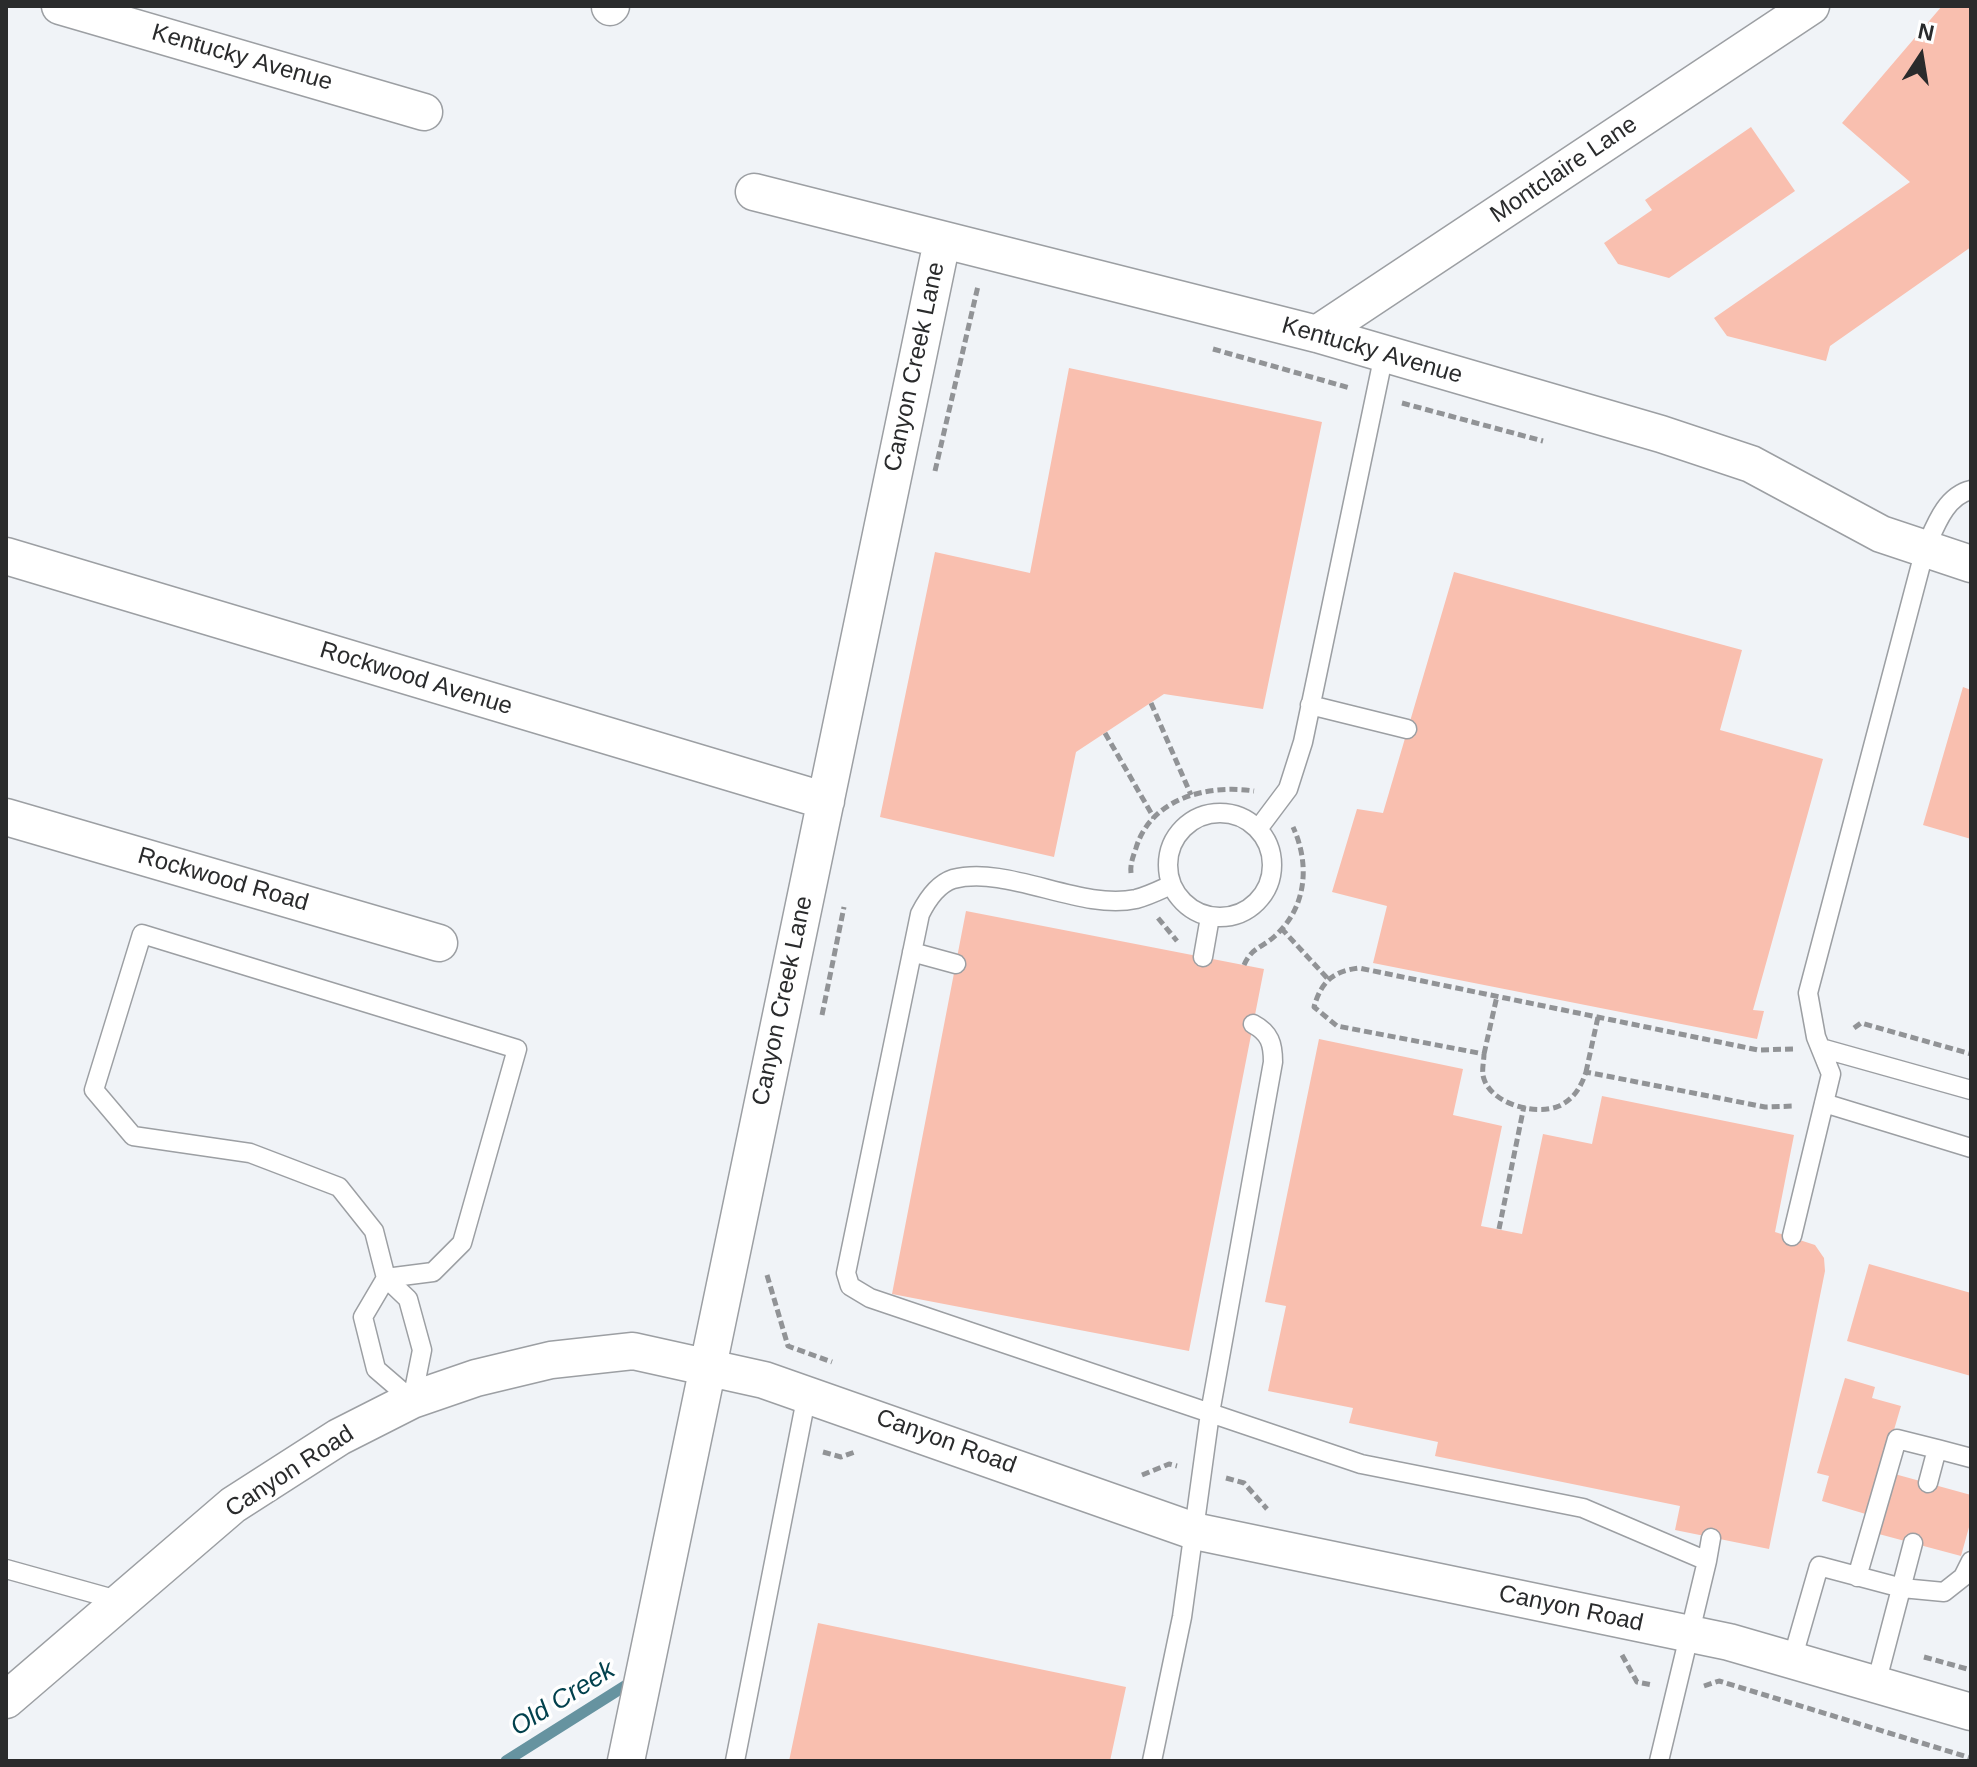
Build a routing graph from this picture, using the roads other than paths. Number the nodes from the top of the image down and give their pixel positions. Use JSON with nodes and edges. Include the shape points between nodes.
{"nodes":[{"id":1,"x":60,"y":6,"type":"edge"},
{"id":2,"x":1811,"y":6,"type":"edge"},
{"id":3,"x":424,"y":112,"type":"dead end"},
{"id":4,"x":754,"y":192,"type":"dead end"},
{"id":5,"x":942,"y":241,"type":"junction"},
{"id":6,"x":1317,"y":334,"type":"junction"},
{"id":7,"x":1384,"y":354,"type":"junction"},
{"id":8,"x":1971,"y":490,"type":"edge"},
{"id":9,"x":1925,"y":549,"type":"junction"},
{"id":10,"x":6,"y":556,"type":"edge"},
{"id":11,"x":1971,"y":564,"type":"edge"},
{"id":12,"x":1310,"y":705,"type":"junction"},
{"id":13,"x":1407,"y":729,"type":"dead end"},
{"id":14,"x":826,"y":801,"type":"junction"},
{"id":15,"x":6,"y":817,"type":"edge"},
{"id":16,"x":1258,"y":829,"type":"junction"},
{"id":17,"x":1171,"y":885,"type":"junction"},
{"id":18,"x":1210,"y":917,"type":"junction"},
{"id":19,"x":439,"y":943,"type":"dead end"},
{"id":20,"x":912,"y":952,"type":"junction"},
{"id":21,"x":1203,"y":957,"type":"dead end"},
{"id":22,"x":956,"y":964,"type":"dead end"},
{"id":23,"x":1253,"y":1024,"type":"dead end"},
{"id":24,"x":1821,"y":1048,"type":"junction"},
{"id":25,"x":1971,"y":1090,"type":"edge"},
{"id":26,"x":1824,"y":1103,"type":"junction"},
{"id":27,"x":1971,"y":1148,"type":"edge"},
{"id":28,"x":1792,"y":1236,"type":"dead end"},
{"id":29,"x":386,"y":1278,"type":"junction"},
{"id":30,"x":706,"y":1366,"type":"junction"},
{"id":31,"x":807,"y":1394,"type":"junction"},
{"id":32,"x":412,"y":1400,"type":"junction"},
{"id":33,"x":1210,"y":1413,"type":"junction"},
{"id":34,"x":1937,"y":1449,"type":"junction"},
{"id":35,"x":1971,"y":1458,"type":"edge"},
{"id":36,"x":1928,"y":1483,"type":"dead end"},
{"id":37,"x":1194,"y":1531,"type":"junction"},
{"id":38,"x":1711,"y":1538,"type":"dead end"},
{"id":39,"x":1913,"y":1543,"type":"dead end"},
{"id":40,"x":1707,"y":1561,"type":"junction"},
{"id":41,"x":1971,"y":1561,"type":"edge"},
{"id":42,"x":6,"y":1569,"type":"edge"},
{"id":43,"x":1857,"y":1577,"type":"junction"},
{"id":44,"x":1902,"y":1588,"type":"junction"},
{"id":45,"x":121,"y":1601,"type":"junction"},
{"id":46,"x":1687,"y":1634,"type":"junction"},
{"id":47,"x":1792,"y":1660,"type":"junction"},
{"id":48,"x":1876,"y":1684,"type":"junction"},
{"id":49,"x":6,"y":1700,"type":"edge"},
{"id":50,"x":1971,"y":1712,"type":"edge"},
{"id":51,"x":626,"y":1761,"type":"edge"},
{"id":52,"x":735,"y":1761,"type":"edge"},
{"id":53,"x":1152,"y":1761,"type":"edge"},
{"id":54,"x":1659,"y":1761,"type":"edge"}],
"edges":[{"from":1,"to":3,"type":"street","name":"Kentucky Avenue"},
{"from":2,"to":6,"type":"street","name":"Montclaire Lane"},
{"from":4,"to":5,"type":"street","name":"Kentucky Avenue"},
{"from":5,"to":6,"type":"street","name":"Kentucky Avenue"},
{"from":5,"to":14,"type":"street","name":"Canyon Creek Lane"},
{"from":6,"to":7,"type":"street","name":"Kentucky Avenue"},
{"from":7,"to":9,"type":"street","name":"Kentucky Avenue","via":[[1751,464],[1881,534]]},
{"from":7,"to":12,"type":"lane"},
{"from":8,"to":9,"type":"lane","via":[[1961,492],[1943,511]]},
{"from":9,"to":11,"type":"street","name":"Kentucky Avenue"},
{"from":9,"to":24,"type":"lane","via":[[1808,993]]},
{"from":10,"to":14,"type":"street","name":"Rockwood Avenue"},
{"from":12,"to":13,"type":"lane"},
{"from":12,"to":16,"type":"lane","via":[[1288,789]]},
{"from":14,"to":30,"type":"street","name":"Canyon Creek Lane"},
{"from":15,"to":19,"type":"street","name":"Rockwood Road"},
{"from":16,"to":17,"type":"lane","via":[[1239,816],[1222,813],[1189,823],[1169,851]]},
{"from":16,"to":18,"type":"lane","via":[[1272,854],[1268,888],[1244,913]]},
{"from":17,"to":18,"type":"lane","via":[[1180,900]]},
{"from":17,"to":20,"type":"lane","via":[[1141,897],[1095,898],[979,877],[951,880],[929,897]]},
{"from":18,"to":21,"type":"lane"},
{"from":20,"to":22,"type":"lane"},
{"from":20,"to":33,"type":"lane","via":[[846,1273],[850,1286],[870,1298]]},
{"from":23,"to":33,"type":"lane","via":[[1273,1043],[1273,1062]]},
{"from":24,"to":25,"type":"lane"},
{"from":24,"to":26,"type":"lane","via":[[1831,1074]]},
{"from":26,"to":27,"type":"lane"},
{"from":26,"to":28,"type":"lane"},
{"from":29,"to":29,"type":"lane","via":[[433,1272],[462,1243],[517,1049],[142,934],[94,1090],[133,1136],[250,1153],[339,1187],[374,1231]]},
{"from":29,"to":32,"type":"lane","via":[[408,1299],[422,1350]]},
{"from":29,"to":32,"type":"lane","via":[[363,1317],[376,1369]]},
{"from":30,"to":31,"type":"street","name":"Canyon Road"},
{"from":30,"to":32,"type":"street","name":"Canyon Road","via":[[633,1351],[551,1360]]},
{"from":30,"to":51,"type":"street","name":"Canyon Creek Lane"},
{"from":31,"to":37,"type":"street","name":"Canyon Road"},
{"from":31,"to":52,"type":"lane"},
{"from":32,"to":45,"type":"street","name":"Canyon Road","via":[[339,1437],[233,1505]]},
{"from":33,"to":37,"type":"lane"},
{"from":33,"to":40,"type":"lane","via":[[1361,1464],[1583,1508]]},
{"from":34,"to":35,"type":"lane"},
{"from":34,"to":36,"type":"lane"},
{"from":34,"to":43,"type":"lane","via":[[1897,1439]]},
{"from":37,"to":46,"type":"street","name":"Canyon Road"},
{"from":37,"to":53,"type":"lane"},
{"from":38,"to":40,"type":"lane"},
{"from":39,"to":44,"type":"lane"},
{"from":40,"to":46,"type":"lane"},
{"from":41,"to":44,"type":"lane","via":[[1963,1577],[1944,1592]]},
{"from":42,"to":45,"type":"lane"},
{"from":43,"to":44,"type":"lane"},
{"from":43,"to":47,"type":"lane","via":[[1819,1566]]},
{"from":44,"to":48,"type":"lane"},
{"from":45,"to":49,"type":"street","name":"Canyon Road"},
{"from":46,"to":47,"type":"street","name":"Canyon Road"},
{"from":46,"to":54,"type":"lane"},
{"from":47,"to":48,"type":"street","name":"Canyon Road"},
{"from":48,"to":50,"type":"street","name":"Canyon Road"}]}
